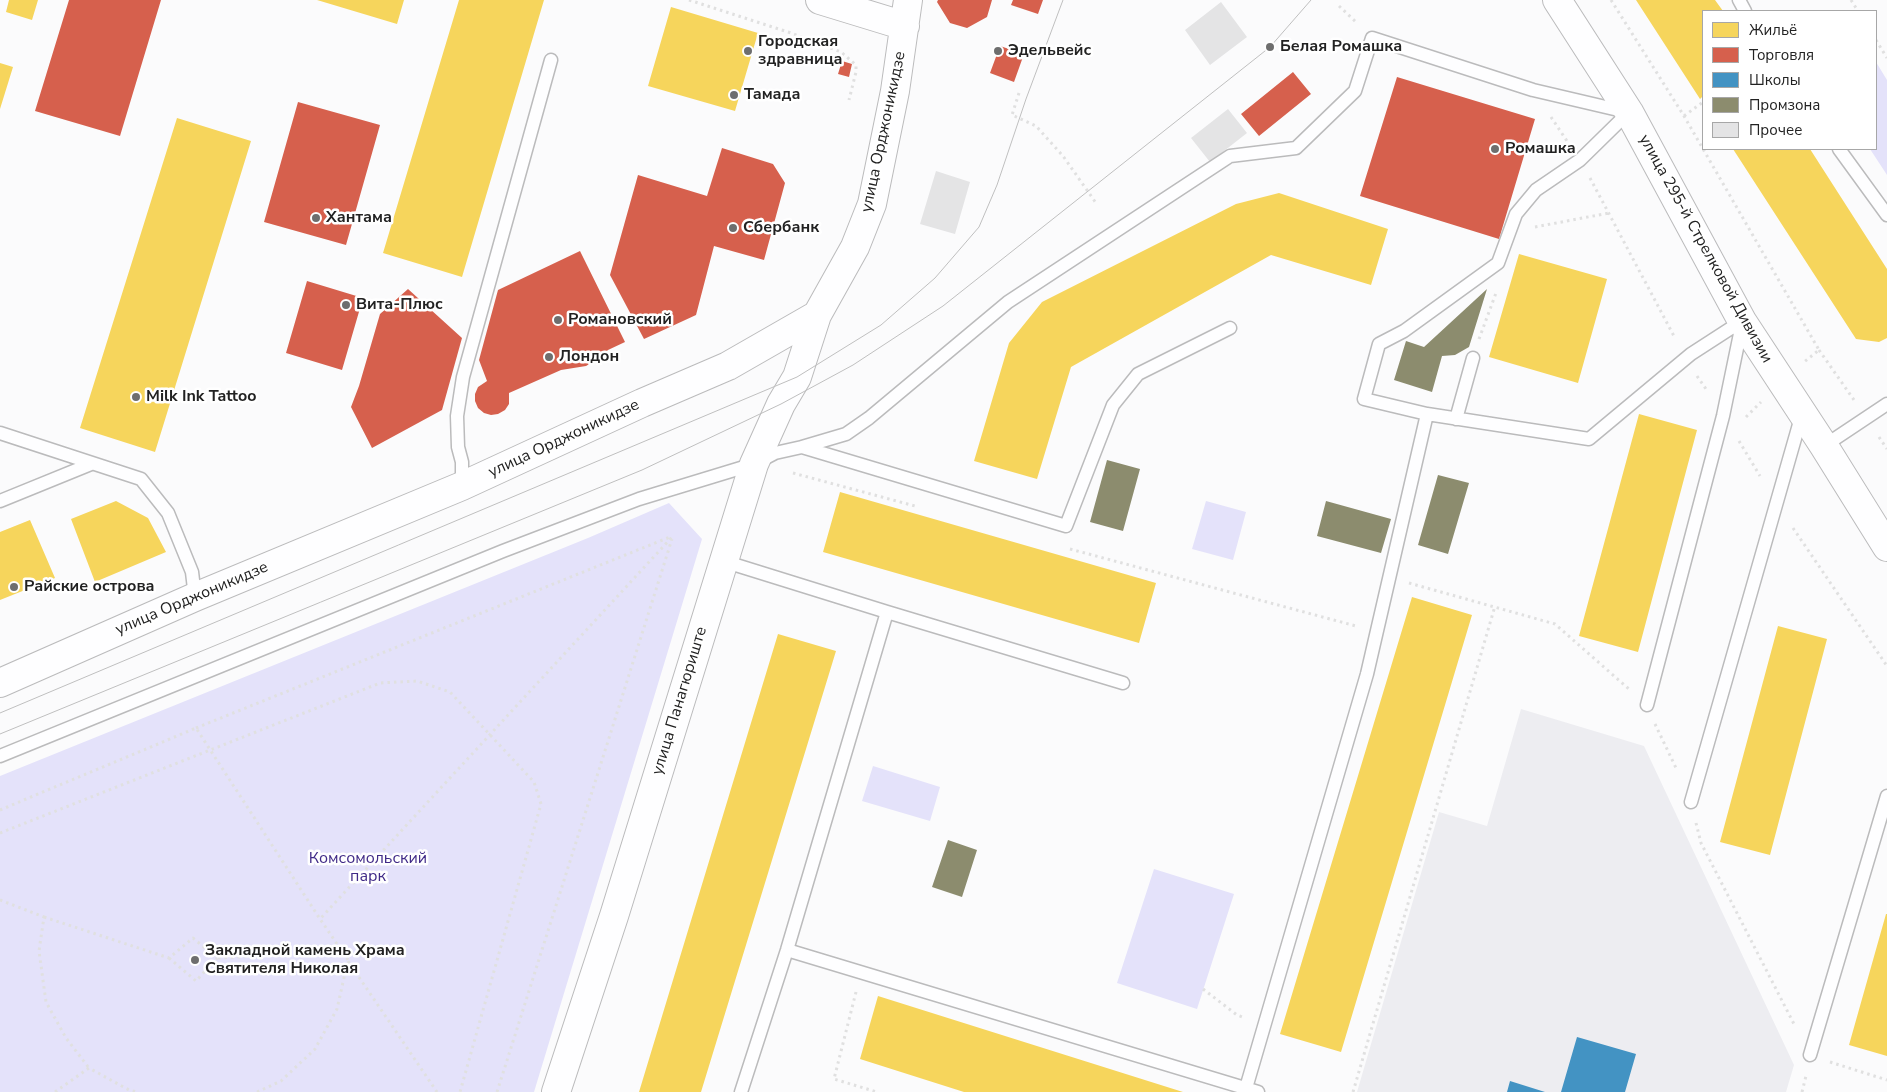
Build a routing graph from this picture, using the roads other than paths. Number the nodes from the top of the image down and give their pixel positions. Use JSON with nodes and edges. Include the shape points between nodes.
{"nodes":[{"id":1,"x":820,"y":0,"type":"edge"},
{"id":2,"x":1557,"y":0,"type":"edge"},
{"id":3,"x":907,"y":13,"type":"edge"},
{"id":4,"x":551,"y":60,"type":"dead end"},
{"id":5,"x":1629,"y":112,"type":"junction"},
{"id":6,"x":1839,"y":150,"type":"edge"},
{"id":7,"x":1887,"y":215,"type":"edge"},
{"id":8,"x":817,"y":315,"type":"junction"},
{"id":9,"x":1742,"y":321,"type":"junction"},
{"id":10,"x":1230,"y":328,"type":"dead end"},
{"id":11,"x":1473,"y":358,"type":"dead end"},
{"id":12,"x":1887,"y":404,"type":"edge"},
{"id":13,"x":1426,"y":414,"type":"junction"},
{"id":14,"x":1802,"y":414,"type":"junction"},
{"id":15,"x":1456,"y":418,"type":"junction"},
{"id":16,"x":0,"y":433,"type":"edge"},
{"id":17,"x":1824,"y":446,"type":"junction"},
{"id":18,"x":802,"y":447,"type":"junction"},
{"id":19,"x":91,"y":464,"type":"junction"},
{"id":20,"x":754,"y":464,"type":"junction"},
{"id":21,"x":462,"y":486,"type":"junction"},
{"id":22,"x":0,"y":501,"type":"edge"},
{"id":23,"x":1887,"y":547,"type":"edge"},
{"id":24,"x":723,"y":561,"type":"junction"},
{"id":25,"x":195,"y":596,"type":"junction"},
{"id":26,"x":887,"y":612,"type":"junction"},
{"id":27,"x":0,"y":683,"type":"edge"},
{"id":28,"x":1123,"y":683,"type":"dead end"},
{"id":29,"x":1647,"y":705,"type":"dead end"},
{"id":30,"x":0,"y":756,"type":"edge"},
{"id":31,"x":1887,"y":796,"type":"edge"},
{"id":32,"x":1691,"y":802,"type":"road end"},
{"id":33,"x":787,"y":950,"type":"junction"},
{"id":34,"x":1810,"y":1055,"type":"road end"},
{"id":35,"x":1252,"y":1090,"type":"edge"},
{"id":36,"x":556,"y":1092,"type":"edge"},
{"id":37,"x":741,"y":1092,"type":"edge"}],
"edges":[{"from":1,"to":3,"type":"street"},
{"from":2,"to":5,"type":"street","name":"улица 295-й Стрелковой Дивизии"},
{"from":3,"to":8,"type":"street","name":"улица Орджоникидзе","via":[[872,204],[854,247]]},
{"from":4,"to":21,"type":"lane","via":[[463,377],[456,416]]},
{"from":5,"to":9,"type":"street","name":"улица 295-й Стрелковой Дивизии"},
{"from":5,"to":13,"type":"lane","via":[[1580,160],[1536,190],[1516,214],[1498,263],[1404,331],[1379,344],[1364,399]]},
{"from":5,"to":18,"type":"lane","via":[[1533,90],[1372,38],[1355,90],[1296,148],[1230,156],[1008,302],[846,434]]},
{"from":6,"to":7,"type":"lane"},
{"from":8,"to":20,"type":"street","name":"улица Панагюриште","via":[[797,377]]},
{"from":8,"to":21,"type":"street","name":"улица Орджоникидзе","via":[[728,366]]},
{"from":9,"to":14,"type":"street","name":"улица 295-й Стрелковой Дивизии"},
{"from":9,"to":15,"type":"lane","via":[[1686,358],[1590,439]]},
{"from":9,"to":29,"type":"lane","via":[[1723,416]]},
{"from":10,"to":18,"type":"lane","via":[[1138,374],[1113,406],[1066,526]]},
{"from":11,"to":15,"type":"lane"},
{"from":12,"to":17,"type":"lane"},
{"from":13,"to":15,"type":"lane"},
{"from":13,"to":35,"type":"lane","via":[[1367,674],[1265,1024]]},
{"from":14,"to":17,"type":"street","name":"улица 295-й Стрелковой Дивизии"},
{"from":14,"to":32,"type":"lane"},
{"from":16,"to":19,"type":"lane"},
{"from":17,"to":23,"type":"street","name":"улица 295-й Стрелковой Дивизии"},
{"from":18,"to":20,"type":"lane","via":[[775,453]]},
{"from":19,"to":22,"type":"lane"},
{"from":19,"to":25,"type":"lane","via":[[141,479],[168,513],[192,572]]},
{"from":20,"to":24,"type":"street","name":"улица Панагюриште"},
{"from":20,"to":30,"type":"lane","via":[[639,499],[503,551]]},
{"from":21,"to":25,"type":"street","name":"улица Орджоникидзе"},
{"from":24,"to":26,"type":"lane"},
{"from":24,"to":36,"type":"street","name":"улица Панагюриште","via":[[614,916]]},
{"from":25,"to":27,"type":"street","name":"улица Орджоникидзе"},
{"from":26,"to":28,"type":"lane"},
{"from":26,"to":33,"type":"lane"},
{"from":31,"to":34,"type":"lane"},
{"from":33,"to":35,"type":"lane"},
{"from":33,"to":37,"type":"lane"}]}
